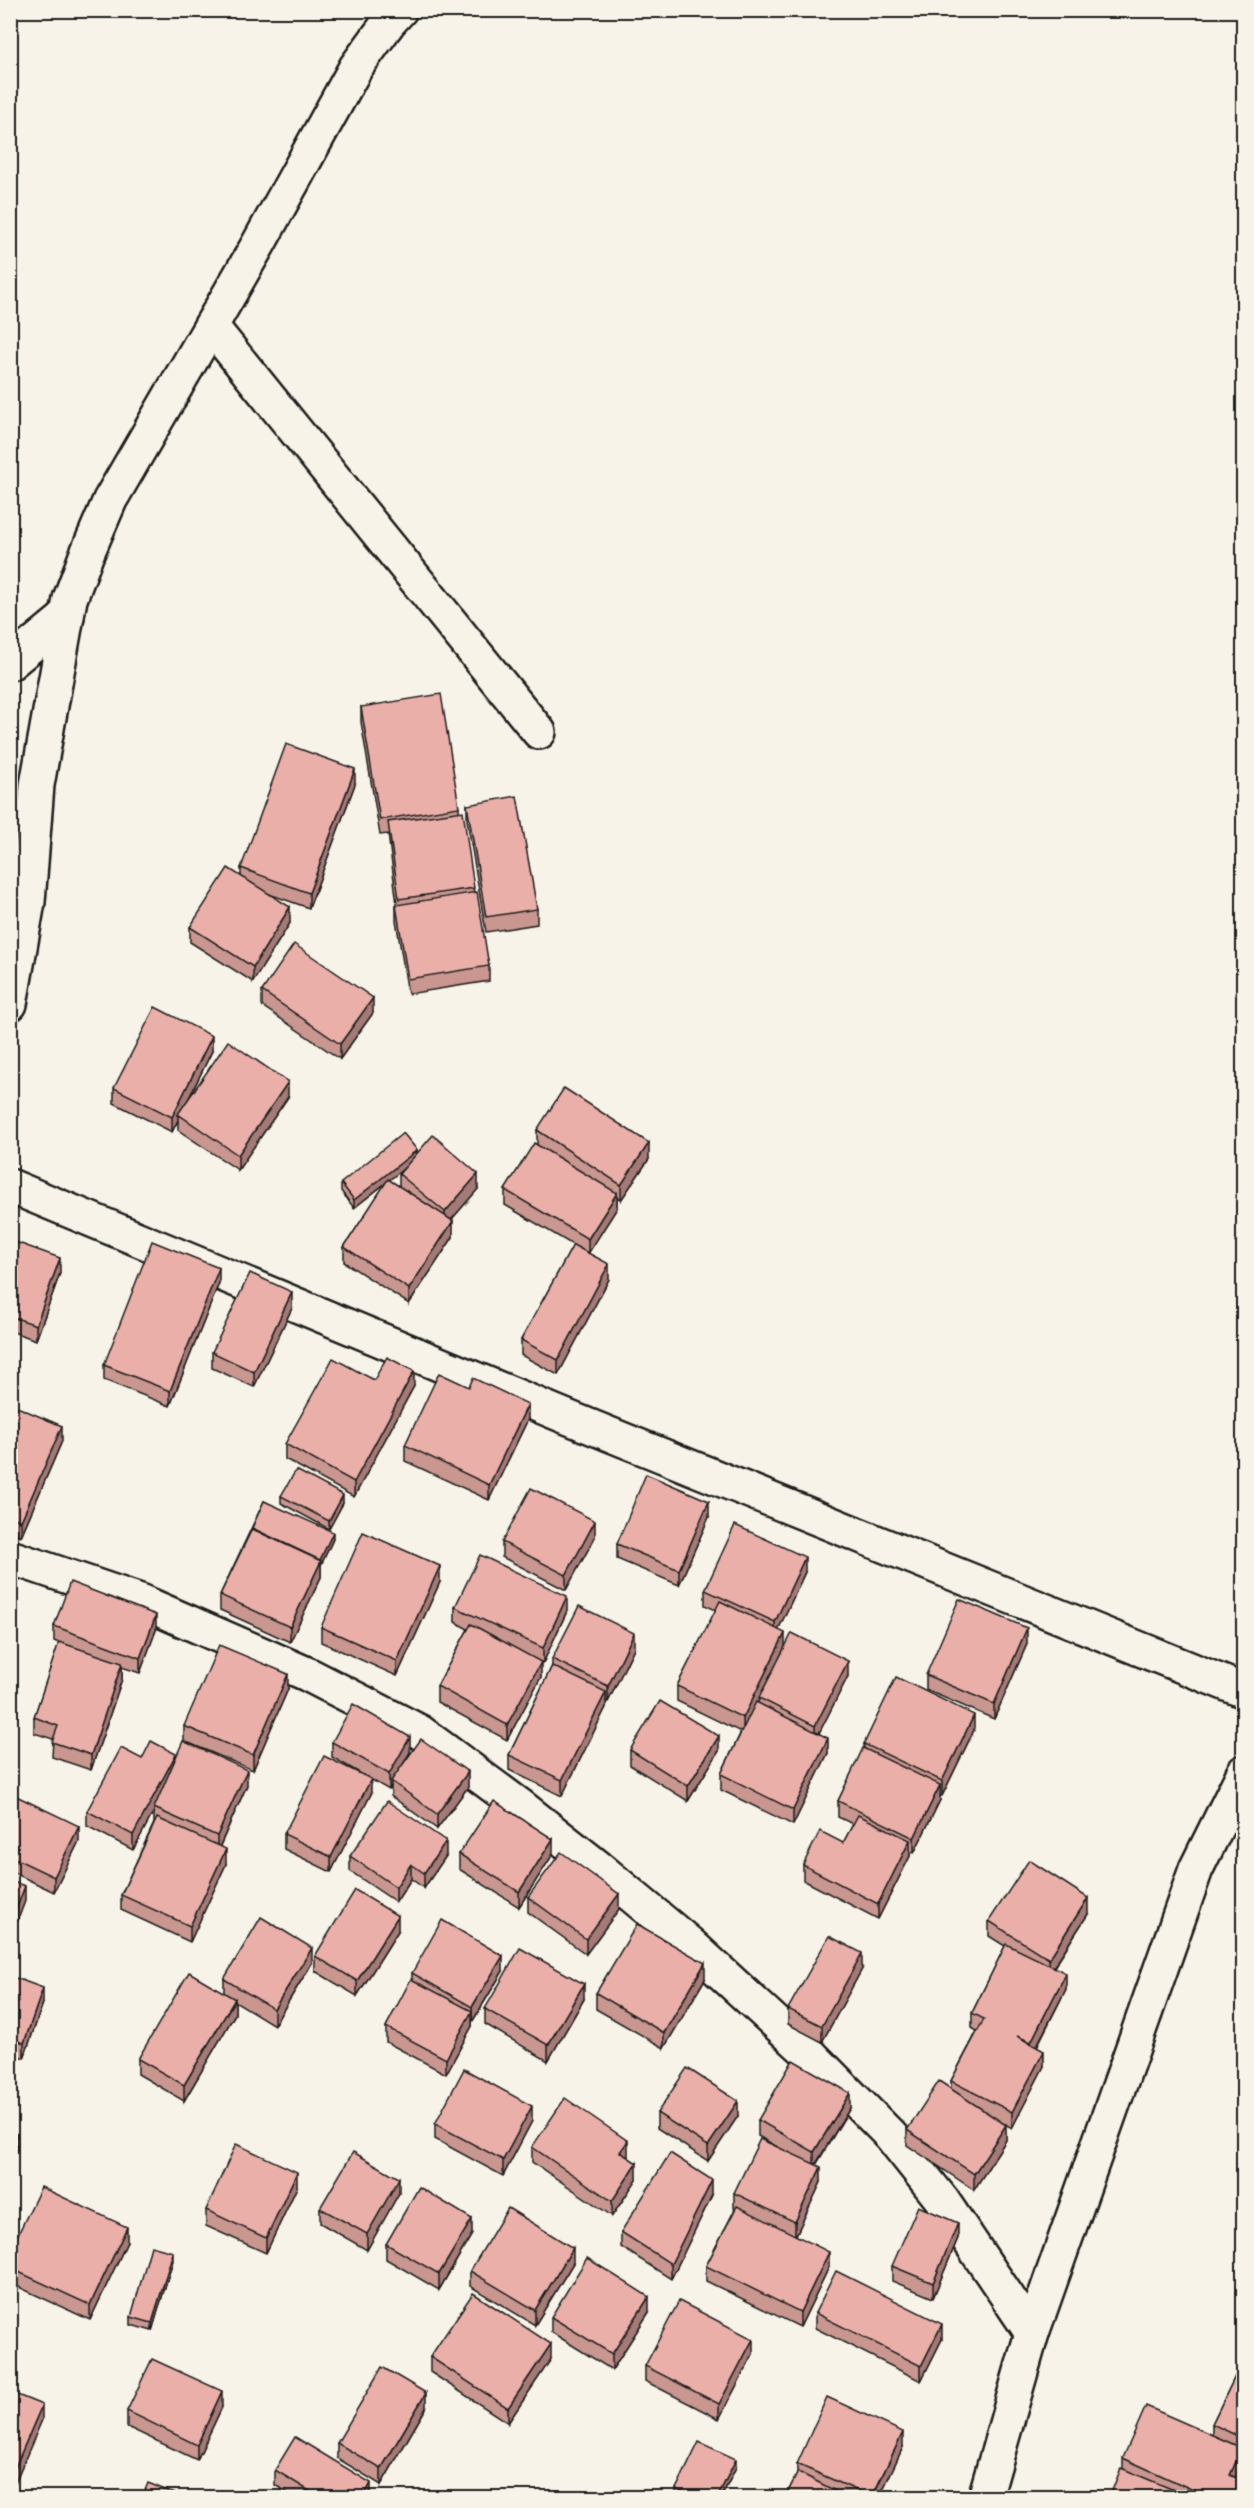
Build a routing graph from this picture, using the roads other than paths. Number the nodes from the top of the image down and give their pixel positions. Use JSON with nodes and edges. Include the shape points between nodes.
{"nodes":[{"id":1,"x":400,"y":10,"type":"edge"},
{"id":2,"x":211,"y":326,"type":"junction"},
{"id":3,"x":67,"y":616,"type":"junction"},
{"id":4,"x":10,"y":663,"type":"edge"},
{"id":5,"x":539,"y":732,"type":"dead end"},
{"id":6,"x":10,"y":1004,"type":"edge"},
{"id":7,"x":10,"y":1185,"type":"edge"},
{"id":8,"x":10,"y":1557,"type":"edge"},
{"id":9,"x":1244,"y":1691,"type":"edge"},
{"id":10,"x":1244,"y":1772,"type":"edge"},
{"id":11,"x":1032,"y":2333,"type":"junction"},
{"id":12,"x":985,"y":2498,"type":"edge"}],
"edges":[{"from":1,"to":2,"type":"street","via":[[356,67]]},
{"from":2,"to":3,"type":"street","via":[[111,500],[86,556]]},
{"from":2,"to":5,"type":"street"},
{"from":3,"to":4,"type":"street"},
{"from":3,"to":6,"type":"street","via":[[37,785],[28,902]]},
{"from":7,"to":9,"type":"street","via":[[584,1424]]},
{"from":8,"to":11,"type":"street","via":[[140,1601],[307,1674],[420,1732],[519,1805],[690,1944],[812,2056],[891,2136],[942,2200]]},
{"from":10,"to":11,"type":"street","via":[[1196,1869]]},
{"from":11,"to":12,"type":"street"}]}
